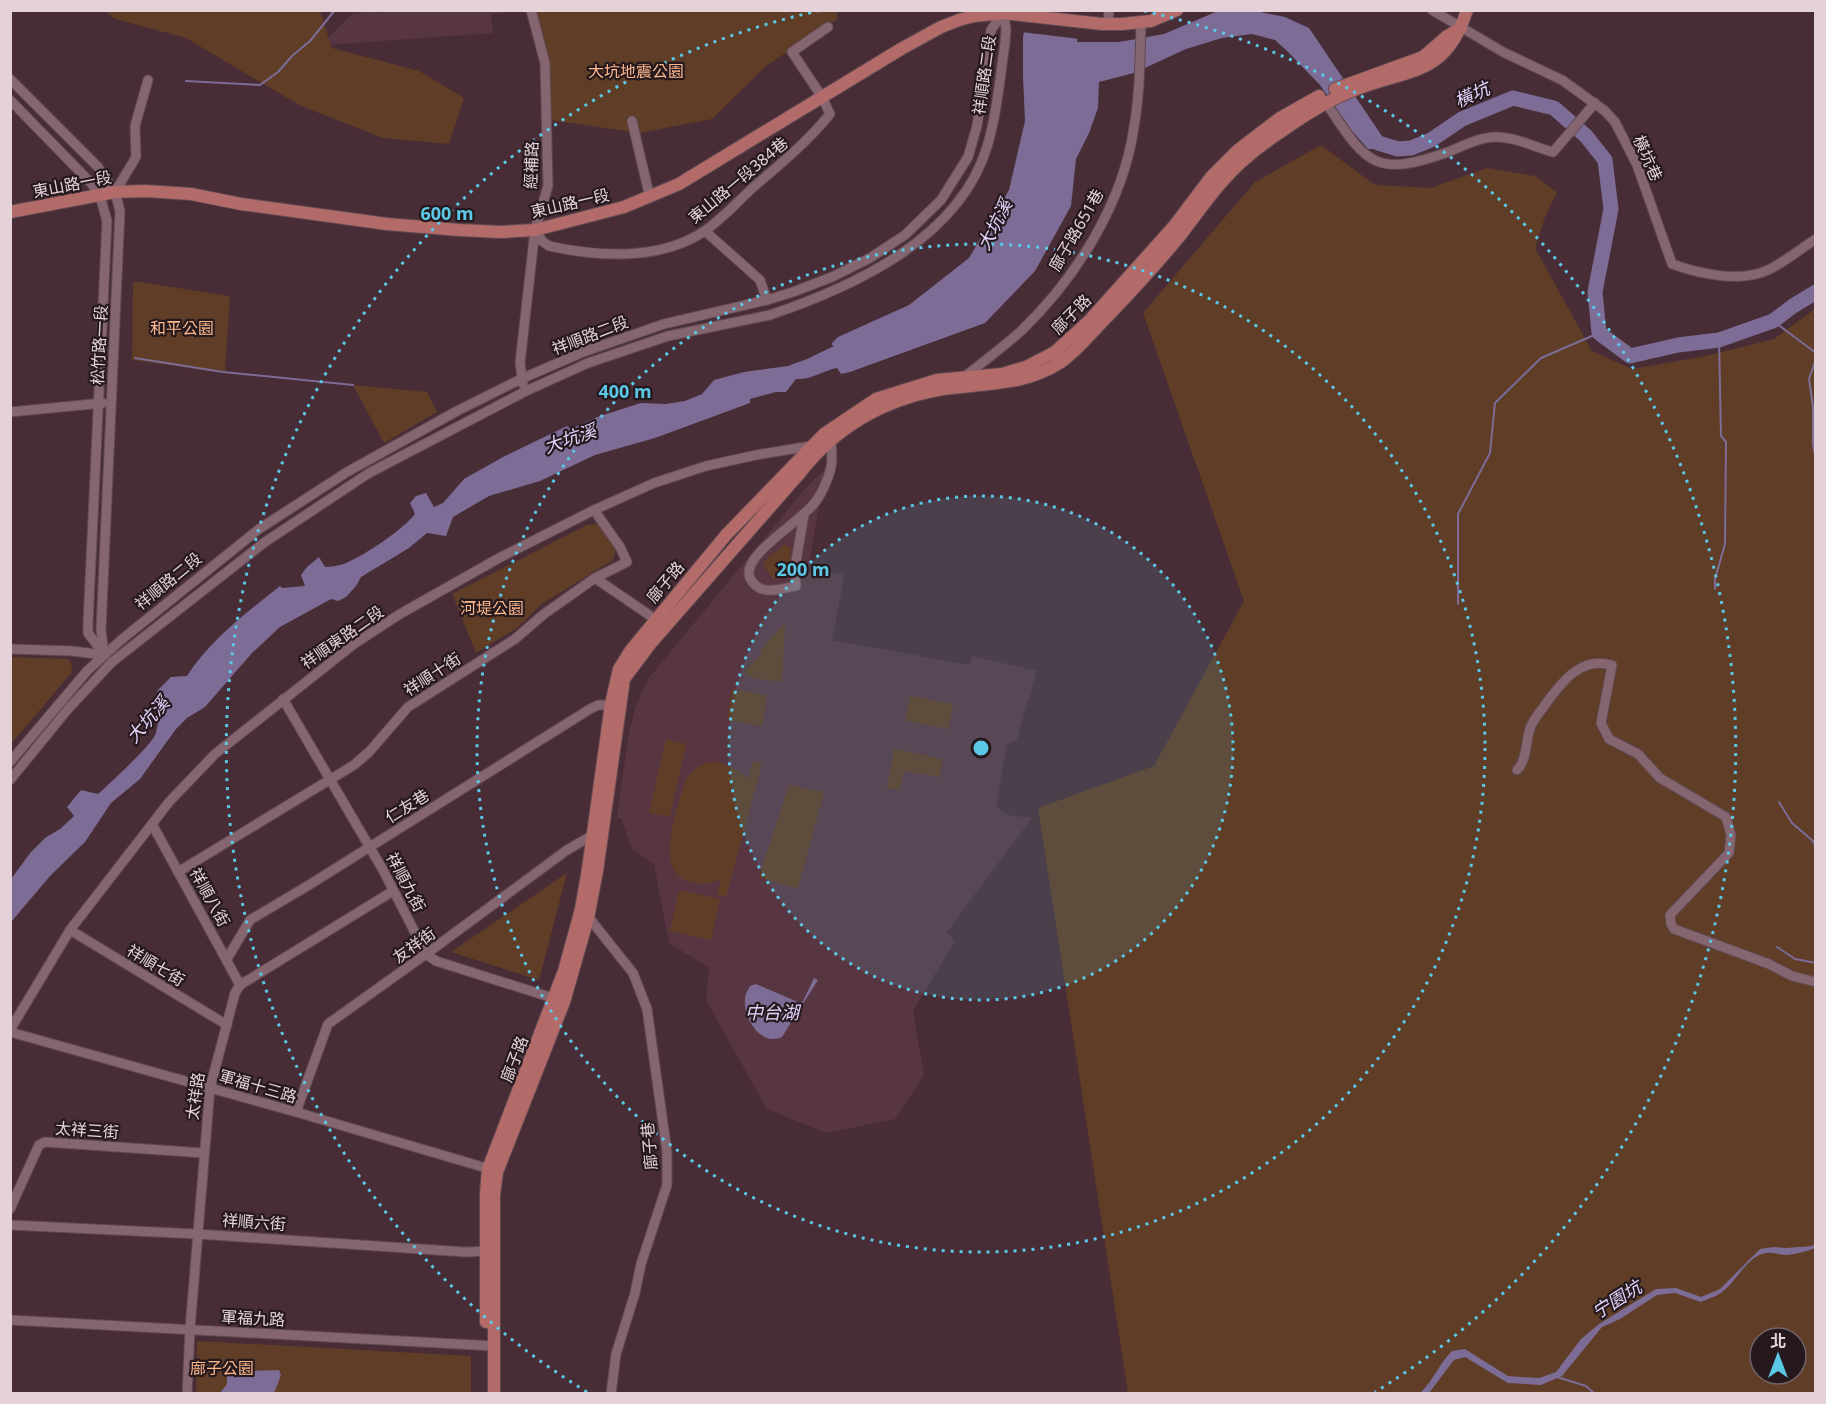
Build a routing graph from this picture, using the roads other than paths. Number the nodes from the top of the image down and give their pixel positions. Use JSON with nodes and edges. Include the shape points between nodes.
{"nodes":[{"id":1,"x":531,"y":10,"type":"edge"},
{"id":2,"x":1109,"y":10,"type":"edge"},
{"id":3,"x":1178,"y":10,"type":"edge"},
{"id":4,"x":1432,"y":10,"type":"edge"},
{"id":5,"x":1467,"y":10,"type":"edge"},
{"id":6,"x":1003,"y":12,"type":"edge"},
{"id":7,"x":1108,"y":24,"type":"junction"},
{"id":8,"x":828,"y":27,"type":"dead end"},
{"id":9,"x":1462,"y":27,"type":"junction"},
{"id":10,"x":1141,"y":28,"type":"junction"},
{"id":11,"x":10,"y":79,"type":"edge"},
{"id":12,"x":147,"y":80,"type":"dead end"},
{"id":13,"x":822,"y":97,"type":"junction"},
{"id":14,"x":1324,"y":98,"type":"junction"},
{"id":15,"x":10,"y":100,"type":"edge"},
{"id":16,"x":1595,"y":103,"type":"junction"},
{"id":17,"x":632,"y":121,"type":"dead end"},
{"id":18,"x":115,"y":192,"type":"junction"},
{"id":19,"x":100,"y":195,"type":"junction"},
{"id":20,"x":650,"y":198,"type":"junction"},
{"id":21,"x":10,"y":212,"type":"edge"},
{"id":22,"x":535,"y":230,"type":"junction"},
{"id":23,"x":705,"y":231,"type":"junction"},
{"id":24,"x":1815,"y":239,"type":"edge"},
{"id":25,"x":767,"y":300,"type":"junction"},
{"id":26,"x":964,"y":377,"type":"junction"},
{"id":27,"x":521,"y":379,"type":"junction"},
{"id":28,"x":526,"y":391,"type":"junction"},
{"id":29,"x":99,"y":403,"type":"junction"},
{"id":30,"x":111,"y":403,"type":"junction"},
{"id":31,"x":10,"y":412,"type":"edge"},
{"id":32,"x":828,"y":436,"type":"junction"},
{"id":33,"x":814,"y":449,"type":"junction"},
{"id":34,"x":594,"y":510,"type":"junction"},
{"id":35,"x":804,"y":515,"type":"junction"},
{"id":36,"x":595,"y":578,"type":"junction"},
{"id":37,"x":656,"y":619,"type":"junction"},
{"id":38,"x":10,"y":649,"type":"edge"},
{"id":39,"x":104,"y":655,"type":"junction"},
{"id":40,"x":112,"y":662,"type":"junction"},
{"id":41,"x":283,"y":699,"type":"junction"},
{"id":42,"x":616,"y":705,"type":"junction"},
{"id":43,"x":10,"y":762,"type":"edge"},
{"id":44,"x":1518,"y":770,"type":"dead end"},
{"id":45,"x":329,"y":779,"type":"junction"},
{"id":46,"x":10,"y":780,"type":"edge"},
{"id":47,"x":152,"y":824,"type":"junction"},
{"id":48,"x":593,"y":835,"type":"junction"},
{"id":49,"x":370,"y":847,"type":"junction"},
{"id":50,"x":178,"y":872,"type":"junction"},
{"id":51,"x":393,"y":891,"type":"junction"},
{"id":52,"x":585,"y":913,"type":"junction"},
{"id":53,"x":70,"y":930,"type":"junction"},
{"id":54,"x":426,"y":954,"type":"junction"},
{"id":55,"x":227,"y":959,"type":"junction"},
{"id":56,"x":1815,"y":982,"type":"edge"},
{"id":57,"x":240,"y":985,"type":"junction"},
{"id":58,"x":559,"y":1000,"type":"junction"},
{"id":59,"x":227,"y":1025,"type":"junction"},
{"id":60,"x":10,"y":1031,"type":"edge"},
{"id":61,"x":210,"y":1088,"type":"junction"},
{"id":62,"x":296,"y":1112,"type":"junction"},
{"id":63,"x":204,"y":1153,"type":"junction"},
{"id":64,"x":493,"y":1170,"type":"junction"},
{"id":65,"x":10,"y":1209,"type":"edge"},
{"id":66,"x":10,"y":1225,"type":"edge"},
{"id":67,"x":197,"y":1234,"type":"junction"},
{"id":68,"x":490,"y":1252,"type":"junction"},
{"id":69,"x":10,"y":1320,"type":"edge"},
{"id":70,"x":190,"y":1329,"type":"junction"},
{"id":71,"x":490,"y":1346,"type":"junction"},
{"id":72,"x":187,"y":1394,"type":"edge"},
{"id":73,"x":487,"y":1394,"type":"edge"},
{"id":74,"x":494,"y":1394,"type":"edge"},
{"id":75,"x":611,"y":1394,"type":"edge"}],
"edges":[{"from":1,"to":22,"type":"street","name":"經補路","via":[[545,63],[548,186]]},
{"from":2,"to":7,"type":"street"},
{"from":3,"to":10,"type":"main road","name":"東山路一段"},
{"from":4,"to":9,"type":"street","name":"橫坑巷"},
{"from":5,"to":9,"type":"main road"},
{"from":6,"to":7,"type":"main road","name":"東山路一段"},
{"from":6,"to":13,"type":"main road","name":"東山路一段","via":[[941,27]]},
{"from":6,"to":25,"type":"street","name":"祥順路二段","via":[[991,30],[973,144],[941,200],[905,235],[870,258]]},
{"from":6,"to":28,"type":"street","name":"祥順路二段","via":[[1005,43],[987,147],[951,211],[911,247],[860,278],[786,310],[657,339],[588,363]]},
{"from":7,"to":10,"type":"main road","name":"東山路一段"},
{"from":8,"to":13,"type":"street","via":[[792,52]]},
{"from":9,"to":14,"type":"main road","via":[[1423,57]]},
{"from":9,"to":16,"type":"street","name":"橫坑巷","via":[[1562,80]]},
{"from":10,"to":26,"type":"street","name":"廍子路651巷","via":[[1134,129],[1114,197],[1080,260],[1056,293],[1020,331]]},
{"from":11,"to":18,"type":"street","name":"松竹路一段","via":[[91,159]]},
{"from":12,"to":18,"type":"street","via":[[135,126],[136,157]]},
{"from":13,"to":20,"type":"main road","name":"東山路一段","via":[[701,172]]},
{"from":13,"to":23,"type":"street","name":"東山路一段384巷","via":[[830,114],[820,126]]},
{"from":14,"to":16,"type":"street","via":[[1367,157],[1379,163],[1407,165],[1494,136],[1553,152]]},
{"from":14,"to":26,"type":"main road","name":"廍子路","via":[[1280,118],[1238,150],[1089,321],[1055,352],[1002,374]]},
{"from":14,"to":32,"type":"main road","name":"廍子路","via":[[1245,159],[1207,198],[1179,237],[1128,294],[1059,363],[1017,381],[944,389],[892,402]]},
{"from":15,"to":19,"type":"street","name":"松竹路一段"},
{"from":16,"to":24,"type":"street","name":"橫坑巷","via":[[1615,122],[1637,165],[1672,264],[1691,271],[1748,275],[1768,270]]},
{"from":17,"to":20,"type":"street"},
{"from":18,"to":19,"type":"main road","name":"東山路一段"},
{"from":18,"to":22,"type":"main road","name":"東山路一段","via":[[191,194],[459,231]]},
{"from":18,"to":30,"type":"street","name":"松竹路一段","via":[[120,219]]},
{"from":19,"to":21,"type":"main road","name":"東山路一段"},
{"from":19,"to":29,"type":"street","name":"松竹路一段","via":[[107,221]]},
{"from":20,"to":22,"type":"main road","name":"東山路一段"},
{"from":22,"to":23,"type":"street","name":"東山路一段384巷","via":[[549,246],[617,254],[652,251]]},
{"from":22,"to":27,"type":"street","name":"經補路"},
{"from":23,"to":25,"type":"street","via":[[760,280]]},
{"from":25,"to":27,"type":"street","name":"祥順路二段","via":[[620,338]]},
{"from":26,"to":32,"type":"main road","name":"廍子路","via":[[937,380],[876,399]]},
{"from":27,"to":28,"type":"street","name":"經補路"},
{"from":27,"to":39,"type":"street","name":"祥順路二段","via":[[347,472],[295,505],[200,574]]},
{"from":28,"to":40,"type":"street","name":"祥順路二段","via":[[369,473],[312,510]]},
{"from":29,"to":30,"type":"street"},
{"from":29,"to":31,"type":"street"},
{"from":29,"to":39,"type":"street","name":"松竹路一段","via":[[87,623],[88,633]]},
{"from":30,"to":39,"type":"street","name":"松竹路一段","via":[[101,629]]},
{"from":32,"to":33,"type":"main road","name":"廍子路"},
{"from":32,"to":35,"type":"street","via":[[831,467],[816,501]]},
{"from":33,"to":34,"type":"street","name":"祥順東路二段","via":[[756,454],[706,466],[654,483]]},
{"from":33,"to":37,"type":"main road","name":"廍子路","via":[[726,535]]},
{"from":33,"to":42,"type":"main road","name":"廍子路","via":[[651,643],[624,679]]},
{"from":34,"to":36,"type":"street","name":"祥順十街","via":[[627,561]]},
{"from":34,"to":41,"type":"street","name":"祥順東路二段","via":[[498,558],[400,614]]},
{"from":35,"to":35,"type":"street","via":[[750,563],[750,578],[759,588],[766,591],[796,586],[795,567]]},
{"from":36,"to":37,"type":"street"},
{"from":36,"to":45,"type":"street","name":"祥順十街","via":[[515,639],[408,706],[369,752]]},
{"from":37,"to":42,"type":"main road","name":"廍子路","via":[[619,669]]},
{"from":38,"to":39,"type":"street"},
{"from":39,"to":40,"type":"street","name":"松竹路一段"},
{"from":39,"to":43,"type":"street","name":"祥順路二段"},
{"from":40,"to":46,"type":"street","name":"祥順路二段"},
{"from":41,"to":45,"type":"street","name":"祥順九街"},
{"from":41,"to":47,"type":"street","name":"祥順東路二段","via":[[215,754]]},
{"from":42,"to":48,"type":"main road","name":"廍子路"},
{"from":42,"to":49,"type":"street","name":"仁友巷","via":[[590,709]]},
{"from":42,"to":52,"type":"main road","name":"廍子路"},
{"from":44,"to":56,"type":"street","via":[[1524,763],[1532,724],[1562,682],[1586,665],[1611,665],[1601,723],[1609,739],[1638,754],[1660,778],[1726,817],[1731,835],[1729,853],[1670,915],[1674,929]]},
{"from":45,"to":49,"type":"street","name":"祥順九街"},
{"from":45,"to":50,"type":"street","name":"祥順十街"},
{"from":47,"to":50,"type":"street","name":"祥順八街"},
{"from":47,"to":53,"type":"street","name":"祥順東路二段"},
{"from":48,"to":52,"type":"main road","name":"廍子路"},
{"from":48,"to":54,"type":"street","name":"友祥街"},
{"from":49,"to":51,"type":"street","name":"祥順九街"},
{"from":49,"to":55,"type":"street","name":"仁友巷","via":[[250,920]]},
{"from":50,"to":55,"type":"street","name":"祥順八街"},
{"from":51,"to":54,"type":"street","name":"祥順九街"},
{"from":51,"to":57,"type":"street"},
{"from":52,"to":58,"type":"main road","name":"廍子路"},
{"from":52,"to":75,"type":"street","name":"廍子巷","via":[[633,973],[642,994],[667,1152],[667,1185],[616,1354]]},
{"from":53,"to":59,"type":"street","name":"祥順七街"},
{"from":53,"to":60,"type":"street","name":"祥順東路二段"},
{"from":54,"to":58,"type":"street","via":[[436,961]]},
{"from":54,"to":62,"type":"street","name":"友祥街","via":[[328,1024]]},
{"from":55,"to":57,"type":"street","name":"祥順八街"},
{"from":57,"to":59,"type":"street","name":"太祥路"},
{"from":58,"to":64,"type":"main road","name":"廍子路"},
{"from":59,"to":61,"type":"street","name":"太祥路"},
{"from":60,"to":61,"type":"street","name":"軍福十三路"},
{"from":61,"to":62,"type":"street","name":"軍福十三路"},
{"from":61,"to":63,"type":"street","name":"太祥路"},
{"from":62,"to":64,"type":"street","name":"軍福十三路"},
{"from":63,"to":65,"type":"street","name":"太祥三街","via":[[45,1142],[39,1145]]},
{"from":63,"to":67,"type":"street","name":"太祥路"},
{"from":64,"to":68,"type":"main road","name":"廍子路"},
{"from":66,"to":67,"type":"street","name":"祥順六街"},
{"from":67,"to":68,"type":"street","name":"祥順六街"},
{"from":67,"to":70,"type":"street","name":"太祥路"},
{"from":68,"to":71,"type":"main road","name":"廍子路"},
{"from":69,"to":70,"type":"street","name":"軍福九路"},
{"from":70,"to":71,"type":"street","name":"軍福九路"},
{"from":70,"to":72,"type":"street","name":"太祥路"},
{"from":71,"to":73,"type":"main road","name":"廍子路"},
{"from":71,"to":74,"type":"main road","name":"廍子路"}]}
